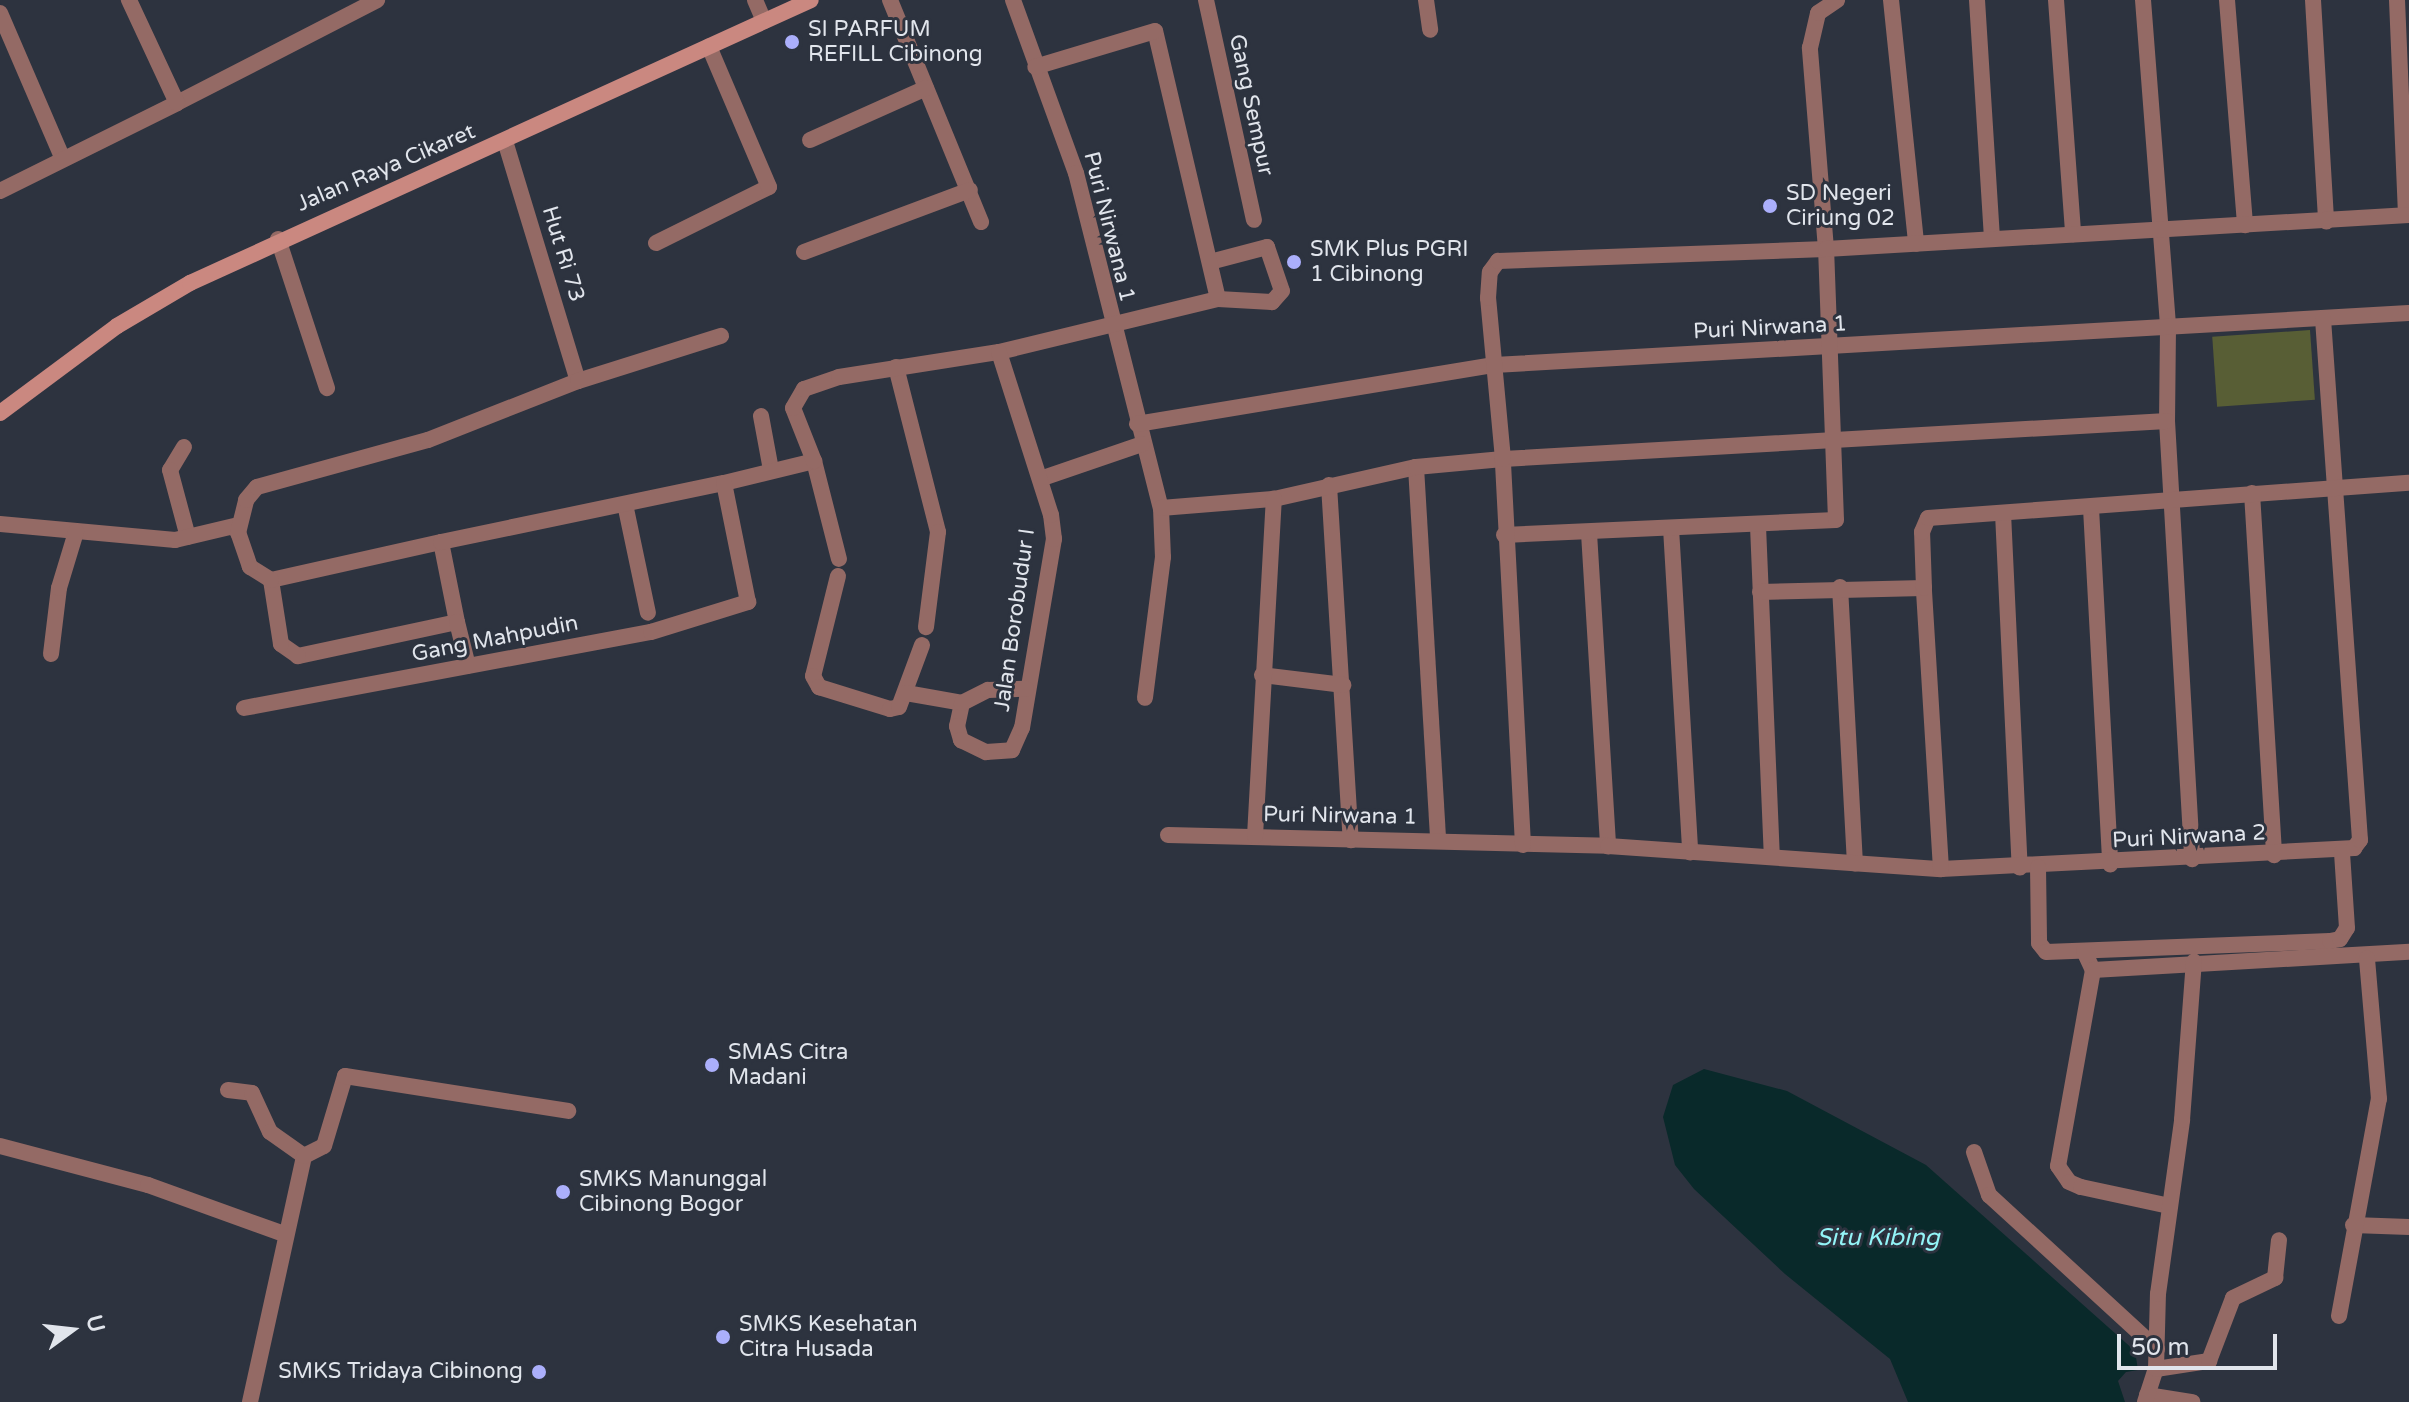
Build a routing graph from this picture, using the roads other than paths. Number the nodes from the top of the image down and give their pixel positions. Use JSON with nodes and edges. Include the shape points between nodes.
{"nodes":[{"id":1,"x":129,"y":0,"type":"edge"},
{"id":2,"x":377,"y":0,"type":"edge"},
{"id":3,"x":755,"y":0,"type":"edge"},
{"id":4,"x":811,"y":0,"type":"edge"},
{"id":5,"x":890,"y":0,"type":"edge"},
{"id":6,"x":1013,"y":0,"type":"edge"},
{"id":7,"x":1206,"y":0,"type":"edge"},
{"id":8,"x":1426,"y":0,"type":"edge"},
{"id":9,"x":1837,"y":0,"type":"edge"},
{"id":10,"x":1891,"y":0,"type":"edge"},
{"id":11,"x":1977,"y":0,"type":"edge"},
{"id":12,"x":2056,"y":0,"type":"edge"},
{"id":13,"x":2143,"y":0,"type":"edge"},
{"id":14,"x":2227,"y":0,"type":"edge"},
{"id":15,"x":2313,"y":0,"type":"edge"},
{"id":16,"x":2397,"y":0,"type":"edge"},
{"id":17,"x":0,"y":13,"type":"edge"},
{"id":18,"x":764,"y":21,"type":"junction"},
{"id":19,"x":1430,"y":30,"type":"dead end"},
{"id":20,"x":709,"y":46,"type":"junction"},
{"id":21,"x":1035,"y":67,"type":"junction"},
{"id":22,"x":926,"y":88,"type":"junction"},
{"id":23,"x":177,"y":103,"type":"junction"},
{"id":24,"x":810,"y":140,"type":"dead end"},
{"id":25,"x":505,"y":141,"type":"junction"},
{"id":26,"x":63,"y":159,"type":"junction"},
{"id":27,"x":970,"y":190,"type":"junction"},
{"id":28,"x":0,"y":191,"type":"edge"},
{"id":29,"x":2408,"y":215,"type":"edge"},
{"id":30,"x":1254,"y":220,"type":"dead end"},
{"id":31,"x":981,"y":222,"type":"dead end"},
{"id":32,"x":2326,"y":222,"type":"junction"},
{"id":33,"x":2245,"y":225,"type":"junction"},
{"id":34,"x":2159,"y":227,"type":"junction"},
{"id":35,"x":2073,"y":234,"type":"junction"},
{"id":36,"x":1992,"y":238,"type":"junction"},
{"id":37,"x":278,"y":239,"type":"junction"},
{"id":38,"x":656,"y":243,"type":"dead end"},
{"id":39,"x":1916,"y":244,"type":"junction"},
{"id":40,"x":1826,"y":249,"type":"junction"},
{"id":41,"x":804,"y":252,"type":"dead end"},
{"id":42,"x":1210,"y":262,"type":"junction"},
{"id":43,"x":1218,"y":299,"type":"junction"},
{"id":44,"x":2409,"y":313,"type":"edge"},
{"id":45,"x":2323,"y":319,"type":"junction"},
{"id":46,"x":1112,"y":327,"type":"junction"},
{"id":47,"x":2168,"y":328,"type":"junction"},
{"id":48,"x":721,"y":336,"type":"dead end"},
{"id":49,"x":1827,"y":346,"type":"junction"},
{"id":50,"x":999,"y":352,"type":"junction"},
{"id":51,"x":1494,"y":365,"type":"junction"},
{"id":52,"x":896,"y":367,"type":"junction"},
{"id":53,"x":578,"y":381,"type":"junction"},
{"id":54,"x":327,"y":388,"type":"dead end"},
{"id":55,"x":0,"y":413,"type":"edge"},
{"id":56,"x":761,"y":416,"type":"dead end"},
{"id":57,"x":2167,"y":421,"type":"junction"},
{"id":58,"x":1137,"y":424,"type":"junction"},
{"id":59,"x":1832,"y":439,"type":"junction"},
{"id":60,"x":1142,"y":444,"type":"junction"},
{"id":61,"x":184,"y":447,"type":"dead end"},
{"id":62,"x":1503,"y":459,"type":"junction"},
{"id":63,"x":814,"y":461,"type":"junction"},
{"id":64,"x":1416,"y":467,"type":"junction"},
{"id":65,"x":771,"y":470,"type":"junction"},
{"id":66,"x":1040,"y":479,"type":"junction"},
{"id":67,"x":724,"y":483,"type":"junction"},
{"id":68,"x":2409,"y":483,"type":"edge"},
{"id":69,"x":1329,"y":485,"type":"junction"},
{"id":70,"x":2333,"y":488,"type":"junction"},
{"id":71,"x":2252,"y":493,"type":"junction"},
{"id":72,"x":1274,"y":499,"type":"junction"},
{"id":73,"x":2171,"y":501,"type":"junction"},
{"id":74,"x":625,"y":504,"type":"junction"},
{"id":75,"x":1161,"y":508,"type":"junction"},
{"id":76,"x":2091,"y":508,"type":"junction"},
{"id":77,"x":2003,"y":513,"type":"junction"},
{"id":78,"x":0,"y":524,"type":"edge"},
{"id":79,"x":238,"y":525,"type":"junction"},
{"id":80,"x":1758,"y":526,"type":"junction"},
{"id":81,"x":1671,"y":528,"type":"junction"},
{"id":82,"x":76,"y":532,"type":"junction"},
{"id":83,"x":1589,"y":533,"type":"junction"},
{"id":84,"x":1504,"y":535,"type":"junction"},
{"id":85,"x":188,"y":537,"type":"junction"},
{"id":86,"x":441,"y":542,"type":"junction"},
{"id":87,"x":271,"y":580,"type":"junction"},
{"id":88,"x":1840,"y":587,"type":"junction"},
{"id":89,"x":1924,"y":588,"type":"junction"},
{"id":90,"x":1760,"y":592,"type":"junction"},
{"id":91,"x":648,"y":613,"type":"dead end"},
{"id":92,"x":457,"y":622,"type":"junction"},
{"id":93,"x":926,"y":627,"type":"dead end"},
{"id":94,"x":922,"y":645,"type":"dead end"},
{"id":95,"x":51,"y":654,"type":"dead end"},
{"id":96,"x":468,"y":666,"type":"junction"},
{"id":97,"x":1262,"y":675,"type":"junction"},
{"id":98,"x":1343,"y":685,"type":"junction"},
{"id":99,"x":1026,"y":689,"type":"junction"},
{"id":100,"x":906,"y":693,"type":"junction"},
{"id":101,"x":1145,"y":698,"type":"dead end"},
{"id":102,"x":962,"y":703,"type":"junction"},
{"id":103,"x":244,"y":708,"type":"dead end"},
{"id":104,"x":1168,"y":835,"type":"dead end"},
{"id":105,"x":1255,"y":836,"type":"junction"},
{"id":106,"x":1438,"y":839,"type":"junction"},
{"id":107,"x":1351,"y":840,"type":"junction"},
{"id":108,"x":1523,"y":845,"type":"junction"},
{"id":109,"x":1608,"y":846,"type":"junction"},
{"id":110,"x":1690,"y":852,"type":"junction"},
{"id":111,"x":2342,"y":852,"type":"junction"},
{"id":112,"x":1772,"y":855,"type":"junction"},
{"id":113,"x":2274,"y":855,"type":"junction"},
{"id":114,"x":2192,"y":859,"type":"junction"},
{"id":115,"x":1855,"y":864,"type":"junction"},
{"id":116,"x":2110,"y":864,"type":"junction"},
{"id":117,"x":2038,"y":867,"type":"junction"},
{"id":118,"x":2020,"y":868,"type":"junction"},
{"id":119,"x":1941,"y":869,"type":"junction"},
{"id":120,"x":2084,"y":951,"type":"junction"},
{"id":121,"x":2409,"y":952,"type":"edge"},
{"id":122,"x":2367,"y":959,"type":"junction"},
{"id":123,"x":2194,"y":961,"type":"junction"},
{"id":124,"x":2093,"y":970,"type":"junction"},
{"id":125,"x":228,"y":1090,"type":"dead end"},
{"id":126,"x":568,"y":1111,"type":"dead end"},
{"id":127,"x":0,"y":1146,"type":"edge"},
{"id":128,"x":1974,"y":1152,"type":"dead end"},
{"id":129,"x":304,"y":1156,"type":"junction"},
{"id":130,"x":2170,"y":1206,"type":"junction"},
{"id":131,"x":2353,"y":1225,"type":"junction"},
{"id":132,"x":2409,"y":1227,"type":"edge"},
{"id":133,"x":284,"y":1234,"type":"junction"},
{"id":134,"x":2279,"y":1240,"type":"dead end"},
{"id":135,"x":2339,"y":1316,"type":"dead end"},
{"id":136,"x":2157,"y":1349,"type":"junction"},
{"id":137,"x":2156,"y":1369,"type":"junction"},
{"id":138,"x":2146,"y":1398,"type":"edge"},
{"id":139,"x":250,"y":1402,"type":"edge"},
{"id":140,"x":2192,"y":1402,"type":"edge"}],
"edges":[{"from":1,"to":23,"type":"street"},
{"from":2,"to":23,"type":"street"},
{"from":3,"to":18,"type":"street"},
{"from":4,"to":18,"type":"main road","name":"Jalan Raya Cikaret"},
{"from":5,"to":22,"type":"street"},
{"from":6,"to":21,"type":"street","name":"Puri Nirwana 1"},
{"from":7,"to":30,"type":"street","name":"Gang Sempur"},
{"from":8,"to":19,"type":"street"},
{"from":9,"to":40,"type":"street","via":[[1818,13],[1810,48]]},
{"from":10,"to":39,"type":"street"},
{"from":11,"to":36,"type":"street"},
{"from":12,"to":35,"type":"street"},
{"from":13,"to":34,"type":"street"},
{"from":14,"to":33,"type":"street"},
{"from":15,"to":32,"type":"street"},
{"from":16,"to":29,"type":"street"},
{"from":17,"to":26,"type":"street"},
{"from":18,"to":20,"type":"main road","name":"Jalan Raya Cikaret"},
{"from":20,"to":25,"type":"main road","name":"Jalan Raya Cikaret"},
{"from":20,"to":38,"type":"street","via":[[769,187]]},
{"from":21,"to":42,"type":"street","via":[[1155,31]]},
{"from":21,"to":46,"type":"street","name":"Puri Nirwana 1","via":[[1076,173]]},
{"from":22,"to":24,"type":"street"},
{"from":22,"to":27,"type":"street"},
{"from":23,"to":26,"type":"street"},
{"from":25,"to":37,"type":"main road","name":"Jalan Raya Cikaret"},
{"from":25,"to":53,"type":"street","name":"Hut Ri 73"},
{"from":26,"to":28,"type":"street"},
{"from":27,"to":31,"type":"street"},
{"from":27,"to":41,"type":"street"},
{"from":29,"to":32,"type":"street"},
{"from":32,"to":33,"type":"street"},
{"from":33,"to":34,"type":"street"},
{"from":34,"to":35,"type":"street"},
{"from":34,"to":47,"type":"street"},
{"from":35,"to":36,"type":"street"},
{"from":36,"to":39,"type":"street"},
{"from":37,"to":54,"type":"street"},
{"from":37,"to":55,"type":"main road","name":"Jalan Raya Cikaret","via":[[117,326]]},
{"from":39,"to":40,"type":"street"},
{"from":40,"to":49,"type":"street"},
{"from":40,"to":51,"type":"street","via":[[1504,259],[1490,272]]},
{"from":42,"to":43,"type":"street"},
{"from":42,"to":43,"type":"street","via":[[1267,247],[1282,291],[1272,302]]},
{"from":43,"to":46,"type":"street"},
{"from":44,"to":45,"type":"street","name":"Puri Nirwana 1"},
{"from":45,"to":47,"type":"street","name":"Puri Nirwana 1"},
{"from":45,"to":70,"type":"street"},
{"from":46,"to":50,"type":"street"},
{"from":46,"to":58,"type":"street","name":"Puri Nirwana 1"},
{"from":47,"to":49,"type":"street","name":"Puri Nirwana 1"},
{"from":47,"to":57,"type":"street"},
{"from":48,"to":53,"type":"street"},
{"from":49,"to":51,"type":"street","name":"Puri Nirwana 1"},
{"from":49,"to":59,"type":"street"},
{"from":50,"to":52,"type":"street"},
{"from":50,"to":66,"type":"street","name":"Jalan Borobudur I"},
{"from":51,"to":58,"type":"street","name":"Puri Nirwana 1"},
{"from":51,"to":62,"type":"street"},
{"from":52,"to":63,"type":"street","via":[[804,389],[793,408]]},
{"from":52,"to":93,"type":"street","via":[[938,532]]},
{"from":53,"to":79,"type":"street","via":[[428,440],[268,481],[246,500]]},
{"from":56,"to":65,"type":"street"},
{"from":57,"to":59,"type":"street"},
{"from":57,"to":73,"type":"street"},
{"from":58,"to":60,"type":"street","name":"Puri Nirwana 1"},
{"from":59,"to":62,"type":"street"},
{"from":59,"to":80,"type":"street","via":[[1836,520]]},
{"from":60,"to":66,"type":"street"},
{"from":60,"to":75,"type":"street","name":"Puri Nirwana 1"},
{"from":61,"to":85,"type":"street","via":[[170,470]]},
{"from":62,"to":64,"type":"street"},
{"from":62,"to":84,"type":"street"},
{"from":63,"to":65,"type":"street"},
{"from":63,"to":100,"type":"street","via":[[838,568],[813,676],[819,687],[890,709],[899,707]]},
{"from":64,"to":69,"type":"street"},
{"from":64,"to":106,"type":"street"},
{"from":65,"to":67,"type":"street"},
{"from":66,"to":99,"type":"street","name":"Jalan Borobudur I","via":[[1054,539]]},
{"from":67,"to":74,"type":"street"},
{"from":67,"to":96,"type":"street","name":"Gang Mahpudin","via":[[749,599],[651,632]]},
{"from":68,"to":70,"type":"street"},
{"from":69,"to":72,"type":"street"},
{"from":69,"to":98,"type":"street"},
{"from":70,"to":71,"type":"street"},
{"from":70,"to":111,"type":"street","via":[[2360,840]]},
{"from":71,"to":73,"type":"street"},
{"from":71,"to":113,"type":"street"},
{"from":72,"to":75,"type":"street"},
{"from":72,"to":97,"type":"street"},
{"from":73,"to":76,"type":"street"},
{"from":73,"to":114,"type":"street"},
{"from":74,"to":86,"type":"street"},
{"from":74,"to":91,"type":"street"},
{"from":75,"to":101,"type":"street","name":"Puri Nirwana 1","via":[[1163,557]]},
{"from":76,"to":77,"type":"street"},
{"from":76,"to":116,"type":"street"},
{"from":77,"to":89,"type":"street","via":[[1928,518],[1922,532]]},
{"from":77,"to":118,"type":"street"},
{"from":78,"to":82,"type":"street"},
{"from":79,"to":85,"type":"street"},
{"from":79,"to":87,"type":"street","via":[[250,567]]},
{"from":80,"to":81,"type":"street"},
{"from":80,"to":90,"type":"street"},
{"from":81,"to":83,"type":"street"},
{"from":81,"to":110,"type":"street"},
{"from":82,"to":85,"type":"street"},
{"from":82,"to":95,"type":"street","via":[[59,588]]},
{"from":83,"to":84,"type":"street"},
{"from":83,"to":109,"type":"street"},
{"from":84,"to":108,"type":"street"},
{"from":86,"to":87,"type":"street"},
{"from":86,"to":92,"type":"street"},
{"from":87,"to":92,"type":"street","via":[[277,635],[288,654]]},
{"from":88,"to":89,"type":"street"},
{"from":88,"to":90,"type":"street"},
{"from":88,"to":115,"type":"street"},
{"from":89,"to":119,"type":"street"},
{"from":90,"to":112,"type":"street"},
{"from":92,"to":96,"type":"street"},
{"from":94,"to":100,"type":"street"},
{"from":96,"to":103,"type":"street","name":"Gang Mahpudin"},
{"from":97,"to":98,"type":"street"},
{"from":97,"to":105,"type":"street"},
{"from":98,"to":107,"type":"street"},
{"from":99,"to":102,"type":"street","via":[[988,690]]},
{"from":99,"to":102,"type":"street","name":"Jalan Borobudur I","via":[[1019,738],[1012,750],[1002,753],[961,740],[957,726]]},
{"from":100,"to":102,"type":"street","name":"Jalan Borobudur I"},
{"from":104,"to":105,"type":"street","name":"Puri Nirwana 1"},
{"from":105,"to":107,"type":"street","name":"Puri Nirwana 1"},
{"from":106,"to":107,"type":"street","name":"Puri Nirwana 1"},
{"from":106,"to":108,"type":"street","name":"Puri Nirwana 1"},
{"from":108,"to":109,"type":"street","name":"Puri Nirwana 1"},
{"from":109,"to":110,"type":"street","name":"Puri Nirwana 1"},
{"from":110,"to":112,"type":"street","name":"Puri Nirwana 1"},
{"from":111,"to":113,"type":"street","name":"Puri Nirwana 2"},
{"from":111,"to":120,"type":"street","via":[[2347,928],[2340,939]]},
{"from":112,"to":115,"type":"street","name":"Puri Nirwana 1"},
{"from":113,"to":114,"type":"street","name":"Puri Nirwana 2"},
{"from":114,"to":116,"type":"street","name":"Puri Nirwana 2"},
{"from":115,"to":119,"type":"street","name":"Puri Nirwana 1"},
{"from":116,"to":117,"type":"street","name":"Puri Nirwana 2"},
{"from":117,"to":118,"type":"street","name":"Puri Nirwana 2"},
{"from":117,"to":120,"type":"street","via":[[2039,943],[2052,953]]},
{"from":118,"to":119,"type":"street","name":"Puri Nirwana 1"},
{"from":120,"to":124,"type":"street"},
{"from":121,"to":122,"type":"street"},
{"from":122,"to":123,"type":"street"},
{"from":122,"to":131,"type":"street","via":[[2379,1099]]},
{"from":123,"to":124,"type":"street"},
{"from":123,"to":130,"type":"street"},
{"from":124,"to":130,"type":"street","via":[[2058,1166],[2069,1182],[2081,1187]]},
{"from":125,"to":129,"type":"street","via":[[252,1093],[270,1132]]},
{"from":126,"to":129,"type":"street","via":[[351,1073],[345,1076],[324,1146]]},
{"from":127,"to":133,"type":"street","via":[[148,1185]]},
{"from":128,"to":136,"type":"street","via":[[1989,1195]]},
{"from":129,"to":133,"type":"street"},
{"from":130,"to":136,"type":"street"},
{"from":131,"to":132,"type":"street"},
{"from":131,"to":135,"type":"street"},
{"from":133,"to":139,"type":"street"},
{"from":134,"to":137,"type":"street","via":[[2275,1278],[2233,1298],[2209,1361]]},
{"from":136,"to":137,"type":"street"},
{"from":137,"to":138,"type":"street"},
{"from":138,"to":140,"type":"street"}]}
